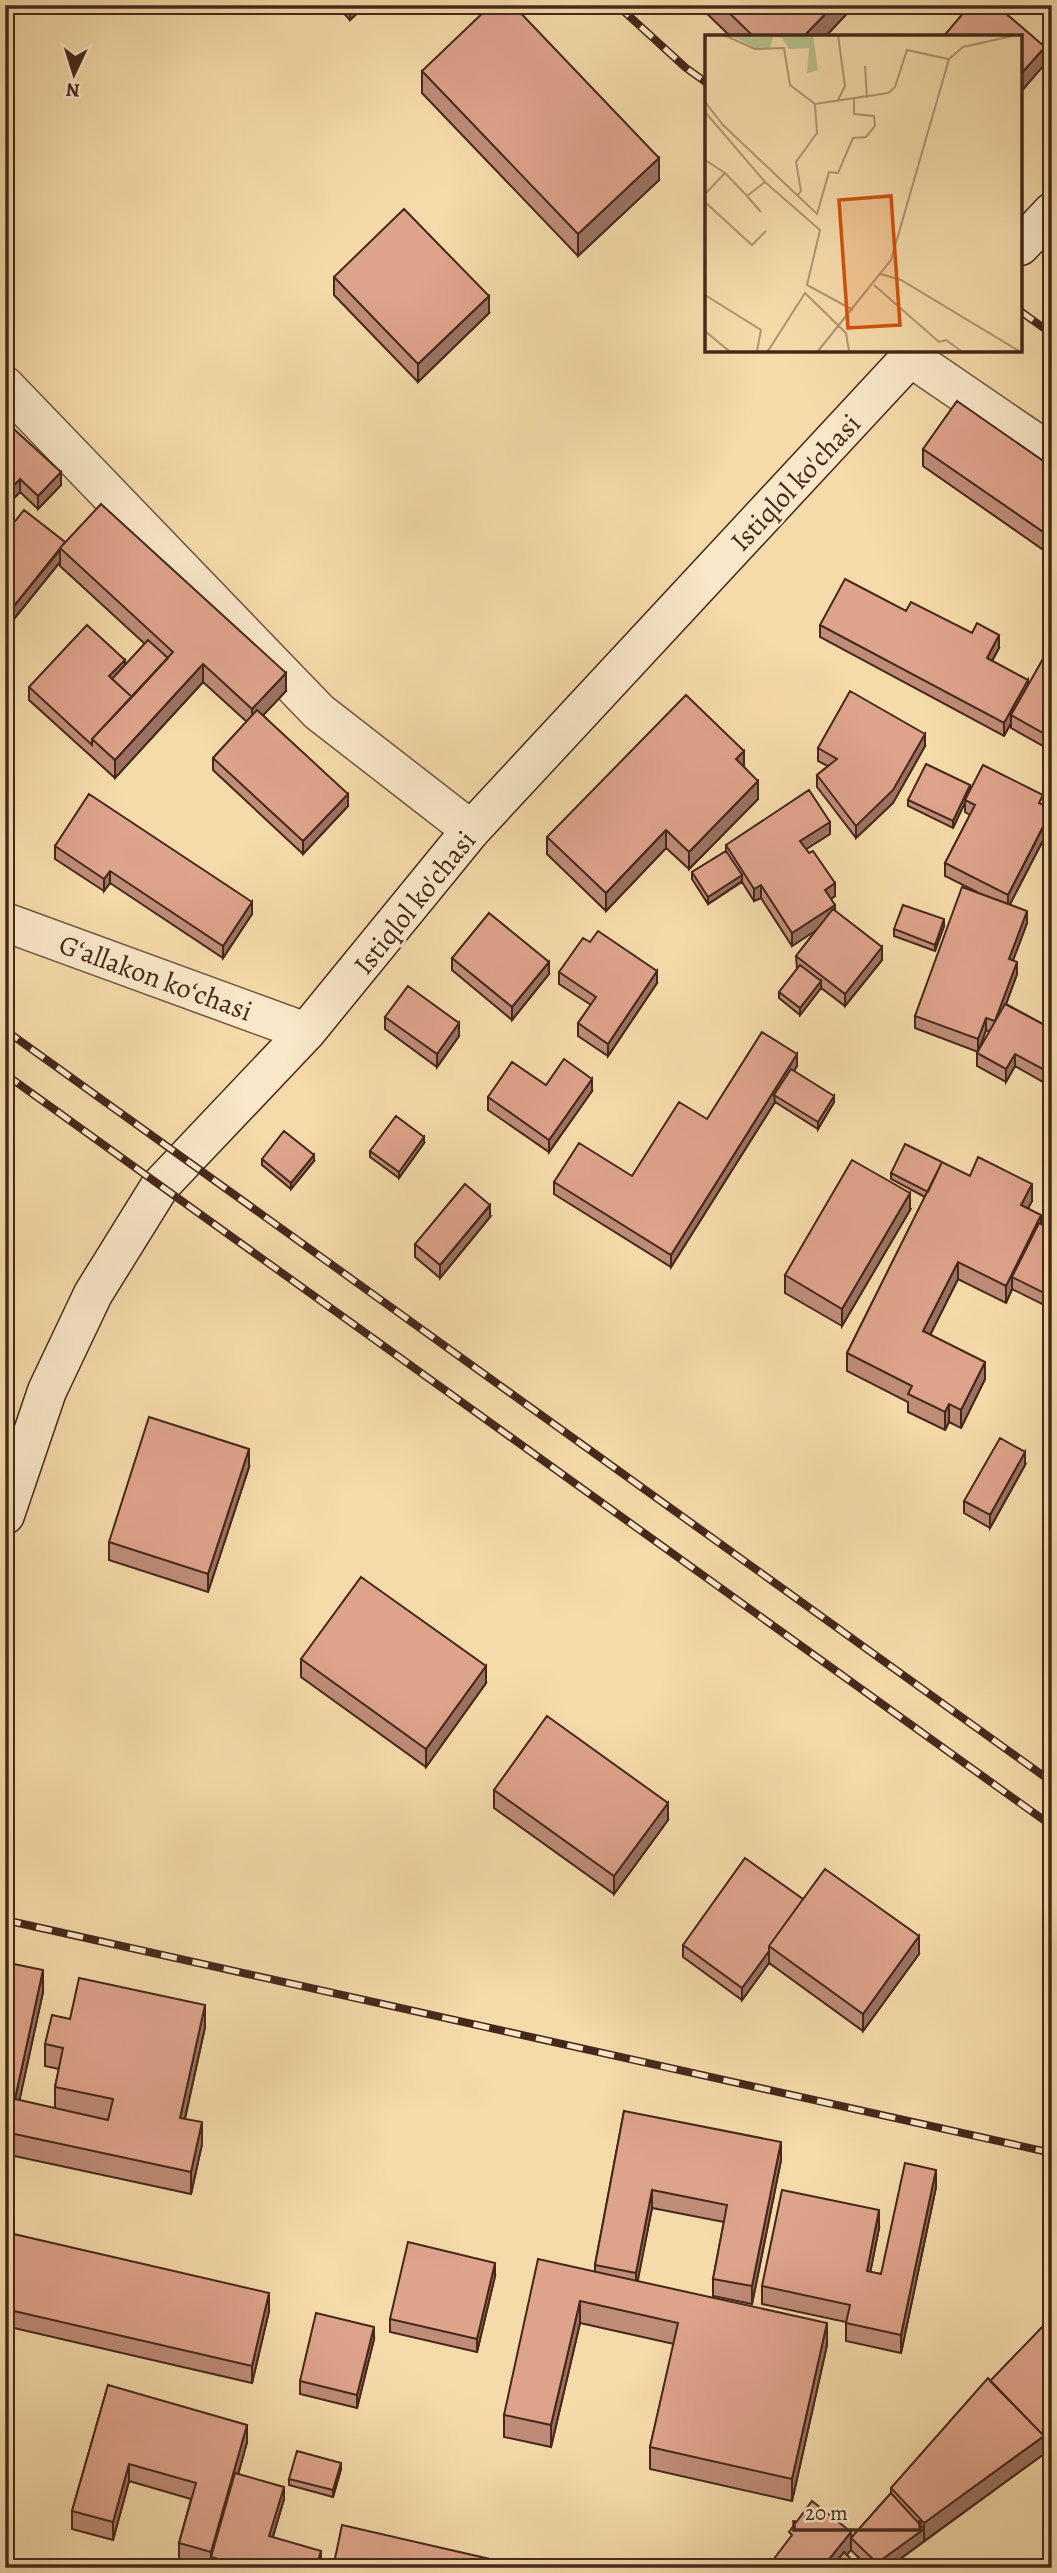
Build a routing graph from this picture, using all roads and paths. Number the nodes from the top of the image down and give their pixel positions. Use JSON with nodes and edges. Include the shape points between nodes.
{"nodes":[{"id":1,"x":1052,"y":212,"type":"edge"},
{"id":2,"x":1022,"y":244,"type":"edge"},
{"id":3,"x":913,"y":353,"type":"edge"},
{"id":4,"x":5,"y":386,"type":"edge"},
{"id":5,"x":1052,"y":454,"type":"edge"},
{"id":6,"x":471,"y":830,"type":"junction"},
{"id":7,"x":5,"y":922,"type":"edge"},
{"id":8,"x":306,"y":1032,"type":"junction"},
{"id":9,"x":5,"y":1515,"type":"edge"}],
"edges":[{"from":1,"to":2,"type":"main road"},
{"from":3,"to":5,"type":"main road"},
{"from":3,"to":6,"type":"main road","name":"Istiqlol ko'chasi"},
{"from":4,"to":6,"type":"main road","via":[[319,712]]},
{"from":6,"to":8,"type":"main road","name":"Istiqlol ko'chasi"},
{"from":7,"to":8,"type":"main road","name":"Gʻallakon koʻchasi"},
{"from":8,"to":9,"type":"main road","name":"Istiqlol ko'chasi","via":[[160,1185],[93,1294],[47,1391]]}]}
